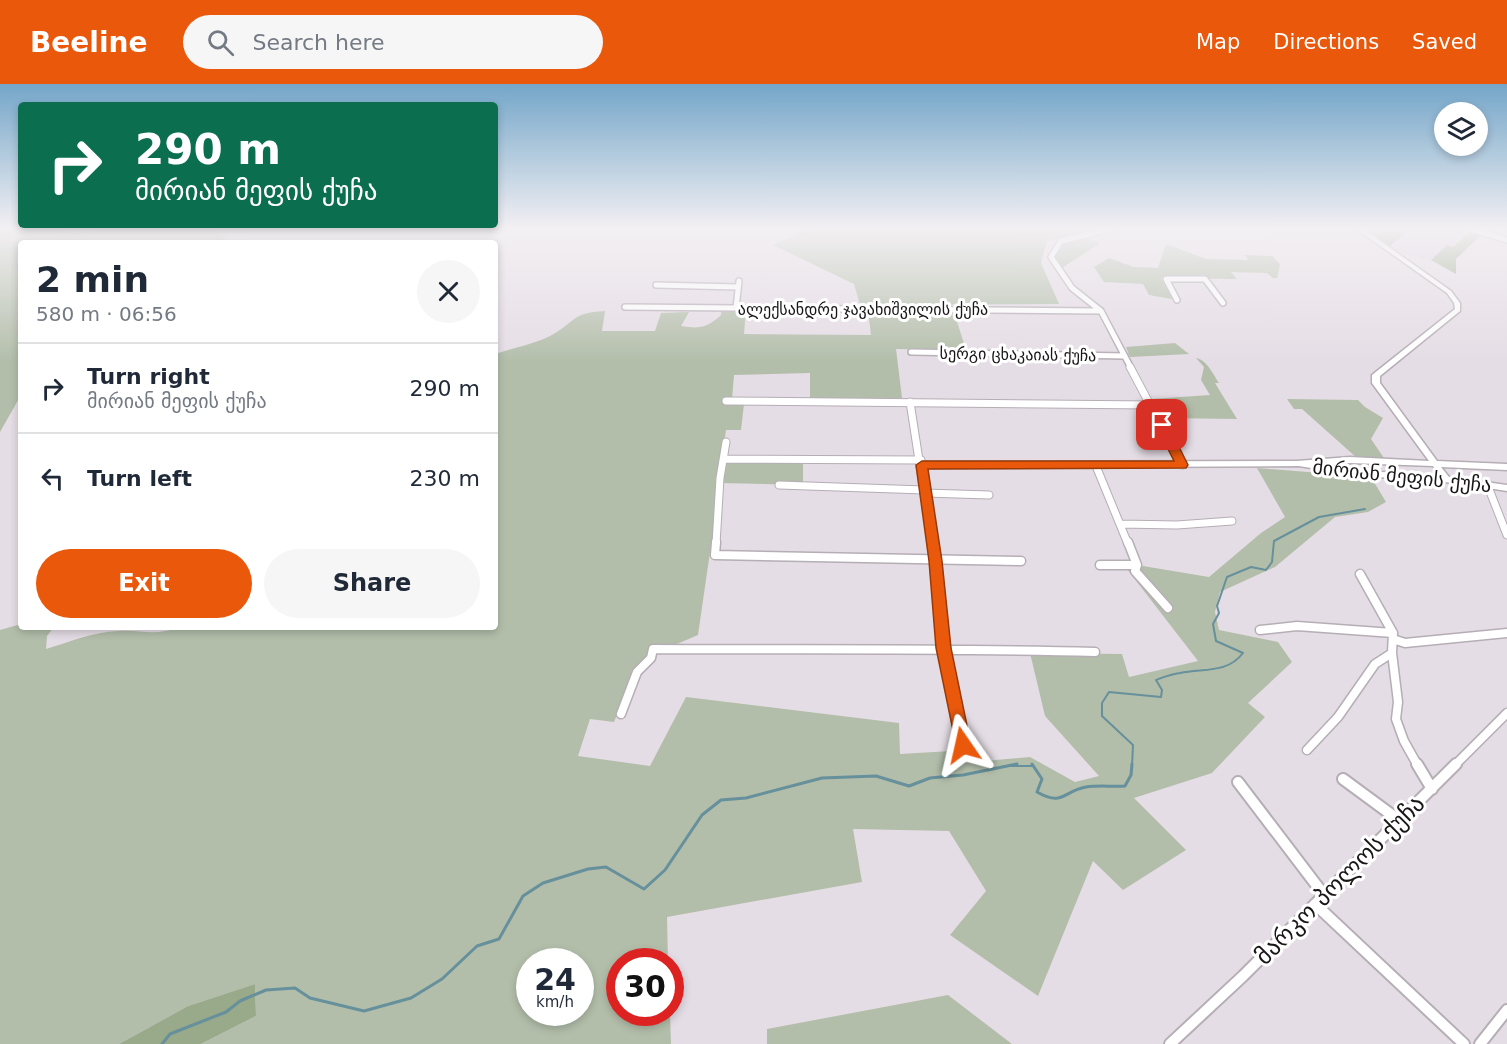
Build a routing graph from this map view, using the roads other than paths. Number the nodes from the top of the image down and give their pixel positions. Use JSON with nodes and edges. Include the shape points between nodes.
{"nodes":[{"id":1,"x":1061,"y":273,"type":"edge"},
{"id":2,"x":1422,"y":273,"type":"edge"},
{"id":3,"x":656,"y":285,"type":"dead end"},
{"id":4,"x":1177,"y":300,"type":"dead end"},
{"id":5,"x":1223,"y":303,"type":"dead end"},
{"id":6,"x":625,"y":307,"type":"dead end"},
{"id":7,"x":736,"y":308,"type":"junction"},
{"id":8,"x":1101,"y":311,"type":"junction"},
{"id":9,"x":911,"y":352,"type":"dead end"},
{"id":10,"x":1125,"y":356,"type":"junction"},
{"id":11,"x":726,"y":401,"type":"dead end"},
{"id":12,"x":910,"y":402,"type":"junction"},
{"id":13,"x":1152,"y":405,"type":"junction"},
{"id":14,"x":726,"y":442,"type":"dead end"},
{"id":15,"x":724,"y":459,"type":"junction"},
{"id":16,"x":1319,"y":460,"type":"junction"},
{"id":17,"x":921,"y":462,"type":"junction"},
{"id":18,"x":1436,"y":462,"type":"junction"},
{"id":19,"x":1297,"y":464,"type":"junction"},
{"id":20,"x":1182,"y":465,"type":"junction"},
{"id":21,"x":1096,"y":466,"type":"junction"},
{"id":22,"x":1507,"y":467,"type":"edge"},
{"id":23,"x":1327,"y":470,"type":"junction"},
{"id":24,"x":1446,"y":479,"type":"junction"},
{"id":25,"x":1487,"y":484,"type":"junction"},
{"id":26,"x":779,"y":485,"type":"dead end"},
{"id":27,"x":1507,"y":488,"type":"edge"},
{"id":28,"x":924,"y":492,"type":"junction"},
{"id":29,"x":989,"y":495,"type":"dead end"},
{"id":30,"x":1232,"y":520,"type":"dead end"},
{"id":31,"x":1121,"y":524,"type":"junction"},
{"id":32,"x":1507,"y":535,"type":"edge"},
{"id":33,"x":935,"y":561,"type":"junction"},
{"id":34,"x":1022,"y":561,"type":"dead end"},
{"id":35,"x":1137,"y":564,"type":"junction"},
{"id":36,"x":1100,"y":565,"type":"dead end"},
{"id":37,"x":1360,"y":574,"type":"dead end"},
{"id":38,"x":1168,"y":608,"type":"dead end"},
{"id":39,"x":1260,"y":630,"type":"dead end"},
{"id":40,"x":1507,"y":633,"type":"edge"},
{"id":41,"x":1393,"y":636,"type":"junction"},
{"id":42,"x":944,"y":648,"type":"junction"},
{"id":43,"x":1095,"y":652,"type":"dead end"},
{"id":44,"x":1392,"y":653,"type":"junction"},
{"id":45,"x":1507,"y":713,"type":"edge"},
{"id":46,"x":621,"y":714,"type":"dead end"},
{"id":47,"x":963,"y":745,"type":"dead end"},
{"id":48,"x":1306,"y":750,"type":"dead end"},
{"id":49,"x":1343,"y":779,"type":"dead end"},
{"id":50,"x":1238,"y":782,"type":"dead end"},
{"id":51,"x":1432,"y":789,"type":"junction"},
{"id":52,"x":1400,"y":821,"type":"junction"},
{"id":53,"x":1324,"y":895,"type":"junction"},
{"id":54,"x":1315,"y":904,"type":"junction"},
{"id":55,"x":1507,"y":1010,"type":"edge"},
{"id":56,"x":1170,"y":1044,"type":"edge"},
{"id":57,"x":1464,"y":1044,"type":"edge"},
{"id":58,"x":1480,"y":1044,"type":"edge"}],
"edges":[{"from":1,"to":8,"type":"street","via":[[1072,288]]},
{"from":2,"to":18,"type":"street","via":[[1449,292],[1458,310],[1376,375],[1376,383]]},
{"from":3,"to":7,"type":"street","via":[[739,284]]},
{"from":4,"to":5,"type":"street","via":[[1166,279],[1205,279]]},
{"from":6,"to":7,"type":"street","name":"ალექსანდრე ჯავახიშვილის ქუჩა"},
{"from":7,"to":8,"type":"street","name":"ალექსანდრე ჯავახიშვილის ქუჩა"},
{"from":8,"to":10,"type":"street"},
{"from":9,"to":10,"type":"street","name":"სერგი ცხაკაიას ქუჩა"},
{"from":10,"to":13,"type":"street"},
{"from":11,"to":12,"type":"street"},
{"from":12,"to":13,"type":"street"},
{"from":12,"to":17,"type":"street"},
{"from":13,"to":20,"type":"street"},
{"from":14,"to":15,"type":"street"},
{"from":15,"to":17,"type":"street"},
{"from":15,"to":33,"type":"street","via":[[716,555]]},
{"from":16,"to":18,"type":"street","name":"მირიან მეფის ქუჩა"},
{"from":16,"to":19,"type":"street","name":"მირიან მეფის ქუჩა"},
{"from":16,"to":23,"type":"street"},
{"from":17,"to":21,"type":"street","name":"მირიან მეფის ქუჩა"},
{"from":17,"to":28,"type":"street"},
{"from":18,"to":22,"type":"street","name":"მირიან მეფის ქუჩა"},
{"from":18,"to":24,"type":"street"},
{"from":19,"to":20,"type":"street","name":"მირიან მეფის ქუჩა"},
{"from":19,"to":23,"type":"street","name":"მირიან მეფის ქუჩა"},
{"from":20,"to":21,"type":"street","name":"მირიან მეფის ქუჩა"},
{"from":21,"to":31,"type":"street"},
{"from":23,"to":24,"type":"street","name":"მირიან მეფის ქუჩა"},
{"from":24,"to":25,"type":"street","name":"მირიან მეფის ქუჩა"},
{"from":25,"to":27,"type":"street","name":"მირიან მეფის ქუჩა"},
{"from":25,"to":32,"type":"street"},
{"from":26,"to":28,"type":"street"},
{"from":28,"to":29,"type":"street"},
{"from":28,"to":33,"type":"street"},
{"from":30,"to":31,"type":"street","via":[[1177,525]]},
{"from":31,"to":35,"type":"street"},
{"from":33,"to":34,"type":"street"},
{"from":33,"to":42,"type":"street"},
{"from":35,"to":36,"type":"street"},
{"from":35,"to":38,"type":"street","via":[[1138,577]]},
{"from":37,"to":41,"type":"street"},
{"from":39,"to":41,"type":"street","via":[[1297,626]]},
{"from":40,"to":41,"type":"street","via":[[1405,643]]},
{"from":41,"to":44,"type":"street"},
{"from":42,"to":43,"type":"street"},
{"from":42,"to":46,"type":"street","via":[[654,649],[637,672]]},
{"from":42,"to":47,"type":"street"},
{"from":44,"to":48,"type":"street","via":[[1375,664],[1338,717]]},
{"from":44,"to":51,"type":"street","via":[[1398,702],[1396,719]]},
{"from":45,"to":51,"type":"street","name":"მარკო პოლოს ქუჩა"},
{"from":49,"to":52,"type":"street"},
{"from":50,"to":53,"type":"street"},
{"from":51,"to":52,"type":"street","name":"მარკო პოლოს ქუჩა"},
{"from":52,"to":53,"type":"street","name":"მარკო პოლოს ქუჩა"},
{"from":53,"to":54,"type":"street","name":"მარკო პოლოს ქუჩა"},
{"from":54,"to":56,"type":"street","name":"მარკო პოლოს ქუჩა"},
{"from":54,"to":57,"type":"street"},
{"from":55,"to":58,"type":"street"}]}
